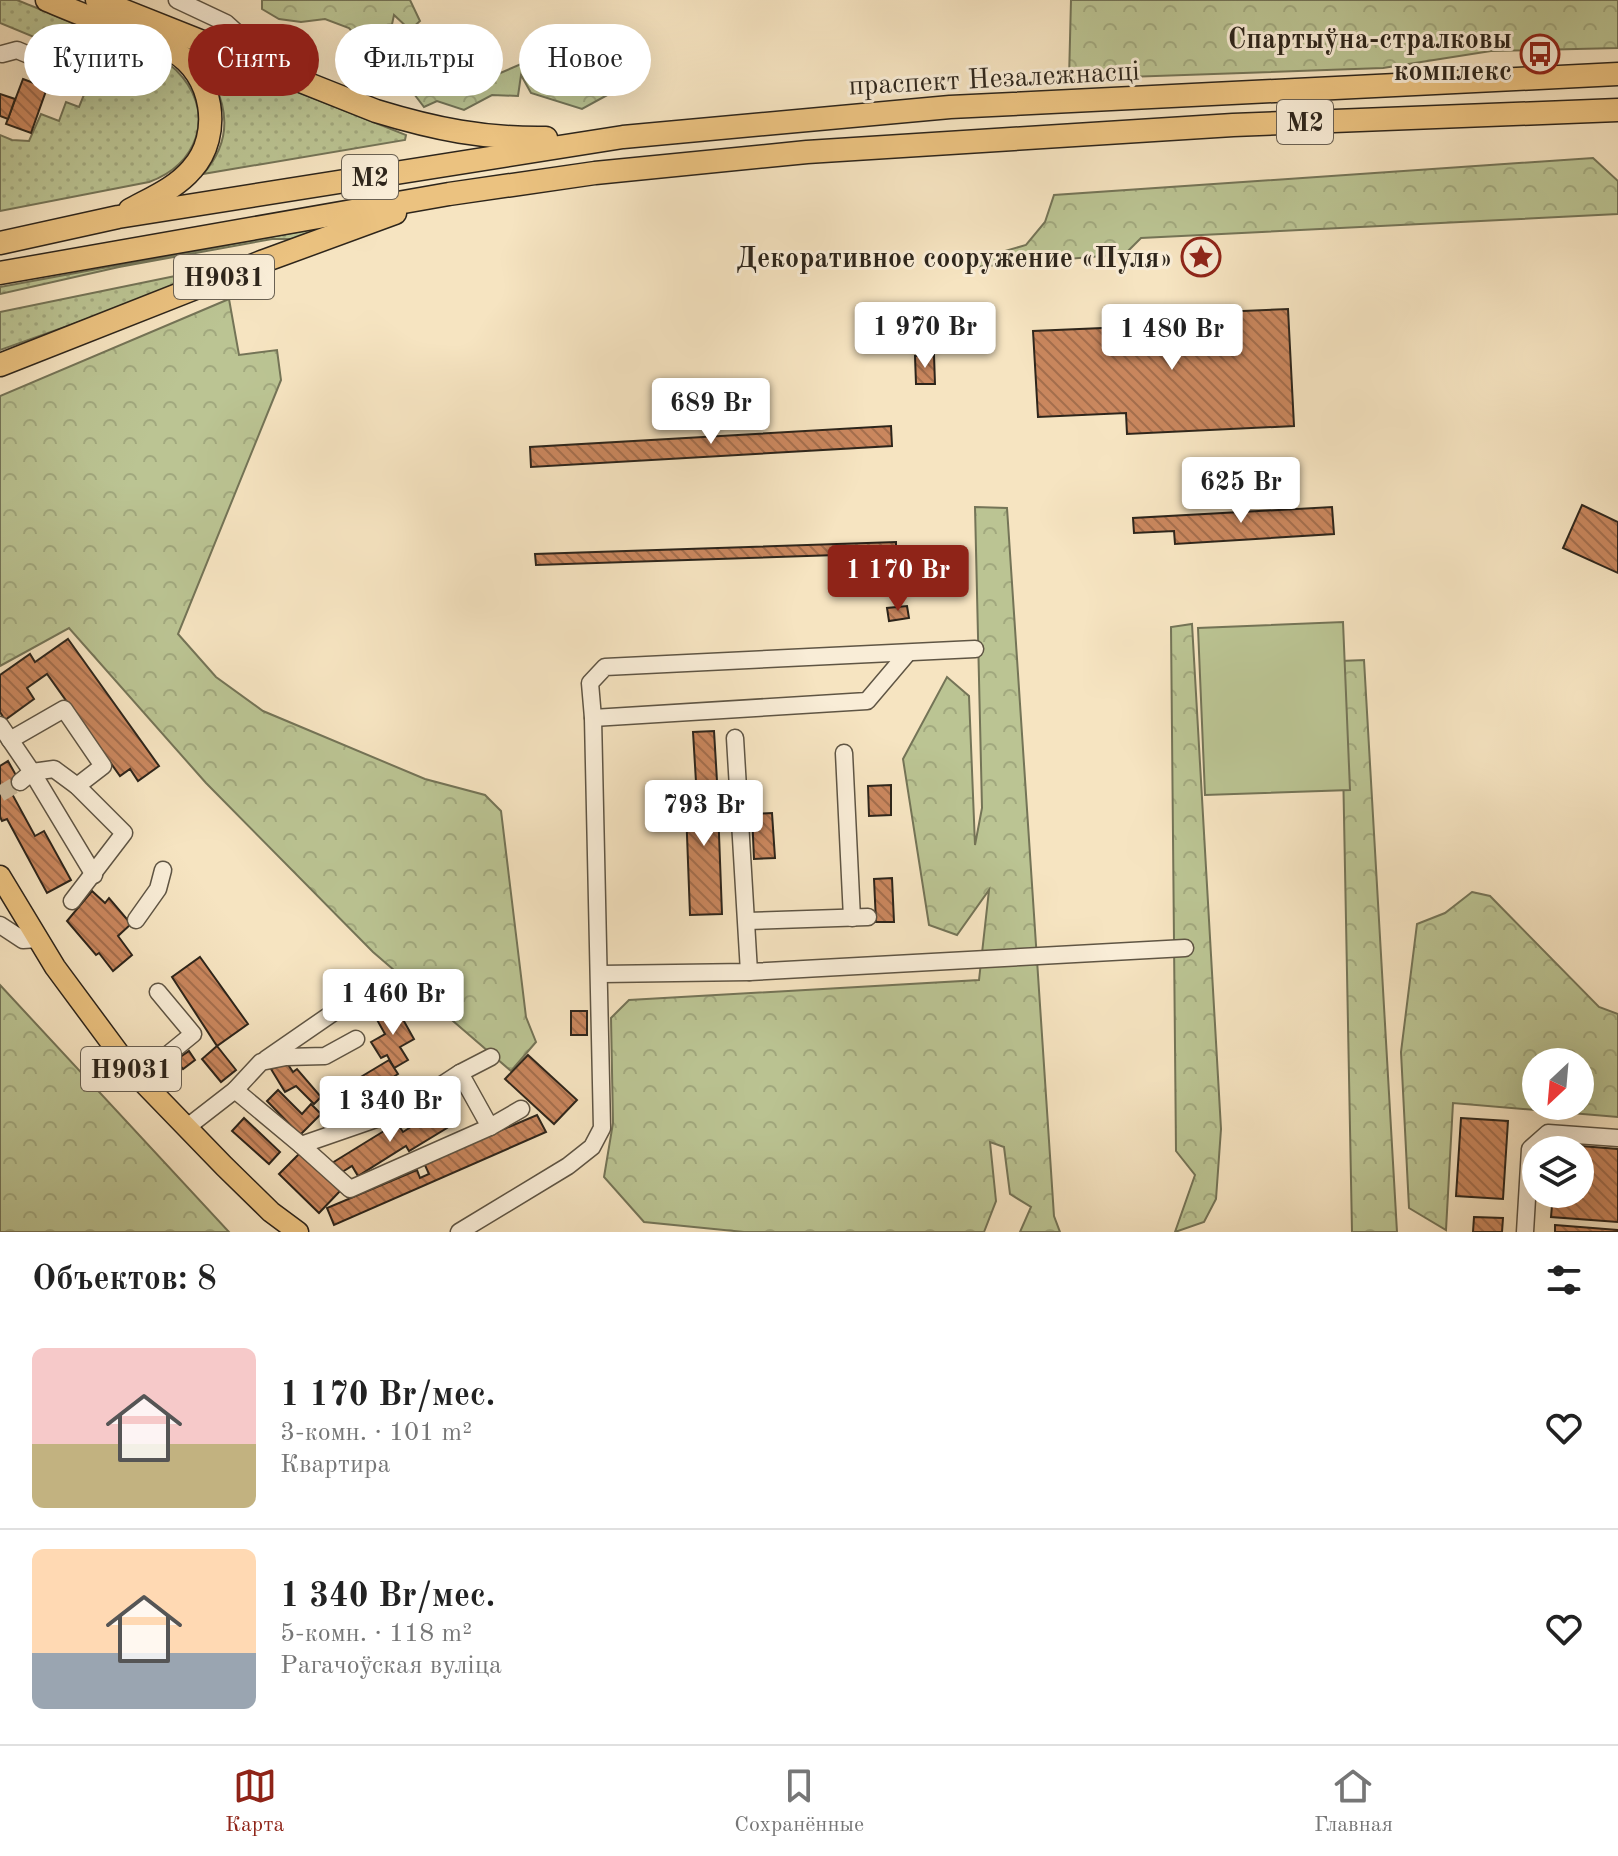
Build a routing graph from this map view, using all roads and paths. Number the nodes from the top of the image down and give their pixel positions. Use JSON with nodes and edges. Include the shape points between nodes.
{"nodes":[{"id":1,"x":47,"y":0,"type":"edge"},
{"id":2,"x":97,"y":0,"type":"edge"},
{"id":3,"x":177,"y":0,"type":"edge"},
{"id":4,"x":225,"y":24,"type":"edge"},
{"id":5,"x":188,"y":36,"type":"edge"},
{"id":6,"x":24,"y":53,"type":"edge"},
{"id":7,"x":1,"y":56,"type":"edge"},
{"id":8,"x":1618,"y":74,"type":"edge"},
{"id":9,"x":319,"y":88,"type":"edge"},
{"id":10,"x":1618,"y":110,"type":"edge"},
{"id":11,"x":623,"y":137,"type":"junction"},
{"id":12,"x":449,"y":194,"type":"junction"},
{"id":13,"x":118,"y":217,"type":"junction"},
{"id":14,"x":0,"y":243,"type":"edge"},
{"id":15,"x":0,"y":273,"type":"edge"},
{"id":16,"x":0,"y":365,"type":"edge"},
{"id":17,"x":975,"y":649,"type":"dead end"},
{"id":18,"x":906,"y":655,"type":"junction"},
{"id":19,"x":593,"y":718,"type":"junction"},
{"id":20,"x":0,"y":725,"type":"edge"},
{"id":21,"x":735,"y":738,"type":"dead end"},
{"id":22,"x":10,"y":740,"type":"junction"},
{"id":23,"x":844,"y":753,"type":"dead end"},
{"id":24,"x":26,"y":777,"type":"junction"},
{"id":25,"x":77,"y":786,"type":"junction"},
{"id":26,"x":163,"y":870,"type":"dead end"},
{"id":27,"x":94,"y":875,"type":"junction"},
{"id":28,"x":0,"y":876,"type":"edge"},
{"id":29,"x":72,"y":901,"type":"dead end"},
{"id":30,"x":136,"y":920,"type":"dead end"},
{"id":31,"x":747,"y":921,"type":"junction"},
{"id":32,"x":0,"y":925,"type":"edge"},
{"id":33,"x":38,"y":939,"type":"junction"},
{"id":34,"x":1185,"y":948,"type":"dead end"},
{"id":35,"x":749,"y":972,"type":"junction"},
{"id":36,"x":601,"y":974,"type":"junction"},
{"id":37,"x":366,"y":990,"type":"dead end"},
{"id":38,"x":158,"y":992,"type":"dead end"},
{"id":39,"x":356,"y":1039,"type":"dead end"},
{"id":40,"x":491,"y":1057,"type":"dead end"},
{"id":41,"x":261,"y":1062,"type":"junction"},
{"id":42,"x":460,"y":1073,"type":"junction"},
{"id":43,"x":139,"y":1078,"type":"junction"},
{"id":44,"x":235,"y":1090,"type":"junction"},
{"id":45,"x":521,"y":1109,"type":"dead end"},
{"id":46,"x":490,"y":1127,"type":"junction"},
{"id":47,"x":186,"y":1128,"type":"junction"},
{"id":48,"x":1618,"y":1138,"type":"edge"},
{"id":49,"x":301,"y":1145,"type":"junction"},
{"id":50,"x":298,"y":1232,"type":"edge"},
{"id":51,"x":459,"y":1232,"type":"edge"},
{"id":52,"x":1525,"y":1232,"type":"edge"}],
"edges":[{"from":1,"to":13,"type":"highway","via":[[174,51],[204,84],[211,117],[195,167]]},
{"from":2,"to":5,"type":"highway"},
{"from":3,"to":4,"type":"lane"},
{"from":6,"to":7,"type":"lane"},
{"from":8,"to":11,"type":"highway","name":"праспект Незалежнасці","number":"М2","via":[[950,107]]},
{"from":9,"to":11,"type":"highway","via":[[443,131],[503,139]]},
{"from":10,"to":12,"type":"highway","number":"М2","via":[[1233,125],[807,152]]},
{"from":11,"to":13,"type":"highway","name":"праспект Незалежнасці","number":"М2"},
{"from":12,"to":15,"type":"highway","number":"М2"},
{"from":12,"to":16,"type":"highway","number":"Н9031"},
{"from":13,"to":14,"type":"highway","name":"праспект Незалежнасці","number":"М2"},
{"from":17,"to":18,"type":"lane"},
{"from":18,"to":19,"type":"lane","via":[[867,701]]},
{"from":18,"to":19,"type":"lane","via":[[605,667],[590,683]]},
{"from":19,"to":36,"type":"lane"},
{"from":20,"to":22,"type":"lane"},
{"from":21,"to":31,"type":"lane"},
{"from":22,"to":24,"type":"lane"},
{"from":22,"to":25,"type":"lane","via":[[64,709],[103,766]]},
{"from":23,"to":31,"type":"lane","via":[[860,918]]},
{"from":24,"to":25,"type":"lane","via":[[54,769]]},
{"from":24,"to":27,"type":"lane"},
{"from":25,"to":27,"type":"lane","via":[[124,833]]},
{"from":26,"to":30,"type":"lane","via":[[158,889]]},
{"from":27,"to":29,"type":"lane"},
{"from":28,"to":33,"type":"main road","number":"Н9031"},
{"from":31,"to":35,"type":"lane"},
{"from":32,"to":33,"type":"lane","via":[[23,940]]},
{"from":33,"to":43,"type":"main road","number":"Н9031"},
{"from":34,"to":35,"type":"lane"},
{"from":35,"to":36,"type":"lane"},
{"from":36,"to":51,"type":"lane","via":[[602,1128],[592,1147]]},
{"from":37,"to":41,"type":"lane"},
{"from":38,"to":43,"type":"lane","via":[[193,1034]]},
{"from":39,"to":41,"type":"lane","via":[[325,1056]]},
{"from":40,"to":42,"type":"lane"},
{"from":41,"to":44,"type":"lane"},
{"from":42,"to":46,"type":"lane"},
{"from":42,"to":49,"type":"lane","via":[[405,1109]]},
{"from":43,"to":47,"type":"main road","number":"Н9031"},
{"from":44,"to":47,"type":"lane"},
{"from":44,"to":49,"type":"lane"},
{"from":45,"to":46,"type":"lane"},
{"from":46,"to":49,"type":"lane","via":[[350,1189]]},
{"from":47,"to":50,"type":"main road","number":"Н9031"},
{"from":48,"to":52,"type":"lane","via":[[1548,1133],[1530,1149]]}]}
